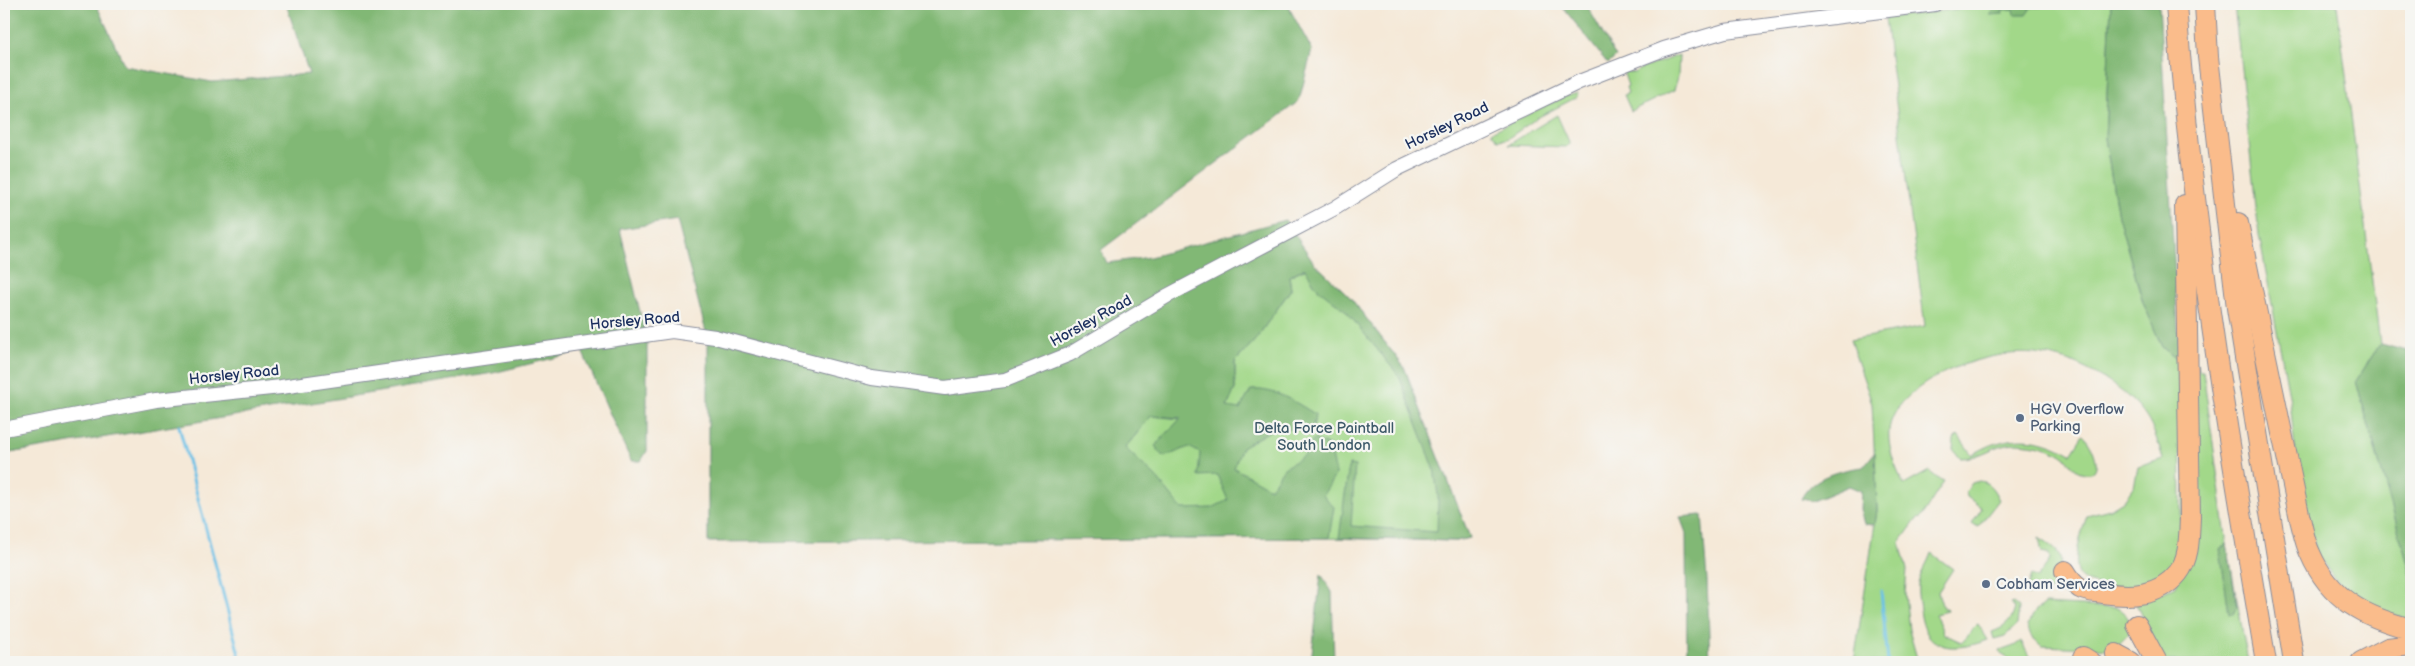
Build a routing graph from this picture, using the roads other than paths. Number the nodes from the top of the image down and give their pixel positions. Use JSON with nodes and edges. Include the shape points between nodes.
{"nodes":[{"id":1,"x":1935,"y":4,"type":"edge"},
{"id":2,"x":2176,"y":4,"type":"edge"},
{"id":3,"x":2205,"y":4,"type":"edge"},
{"id":4,"x":2183,"y":101,"type":"junction"},
{"id":5,"x":2222,"y":169,"type":"junction"},
{"id":6,"x":4,"y":429,"type":"edge"},
{"id":7,"x":2065,"y":571,"type":"dead end"},
{"id":8,"x":2137,"y":626,"type":"dead end"},
{"id":9,"x":2411,"y":629,"type":"edge"},
{"id":10,"x":2411,"y":645,"type":"edge"},
{"id":11,"x":2156,"y":662,"type":"edge"},
{"id":12,"x":2266,"y":662,"type":"edge"},
{"id":13,"x":2294,"y":662,"type":"edge"},
{"id":14,"x":2361,"y":662,"type":"edge"}],
"edges":[{"from":1,"to":6,"type":"street","name":"Horsley Road","via":[[1725,31],[1664,49],[1579,82],[1396,169],[1335,208],[1176,291],[1070,354],[1006,380],[945,388],[872,378],[715,336],[672,331],[281,387],[156,400]]},
{"from":2,"to":4,"type":"highway"},
{"from":3,"to":5,"type":"highway"},
{"from":4,"to":7,"type":"highway","via":[[2190,518],[2186,556],[2168,583],[2136,596],[2087,591],[2073,583]]},
{"from":4,"to":12,"type":"highway","via":[[2213,332]]},
{"from":5,"to":9,"type":"highway","via":[[2242,239],[2300,519],[2310,553],[2327,582],[2349,605],[2374,619]]},
{"from":5,"to":13,"type":"highway","via":[[2237,308]]},
{"from":8,"to":11,"type":"highway"},
{"from":10,"to":14,"type":"highway","via":[[2388,648]]}]}
